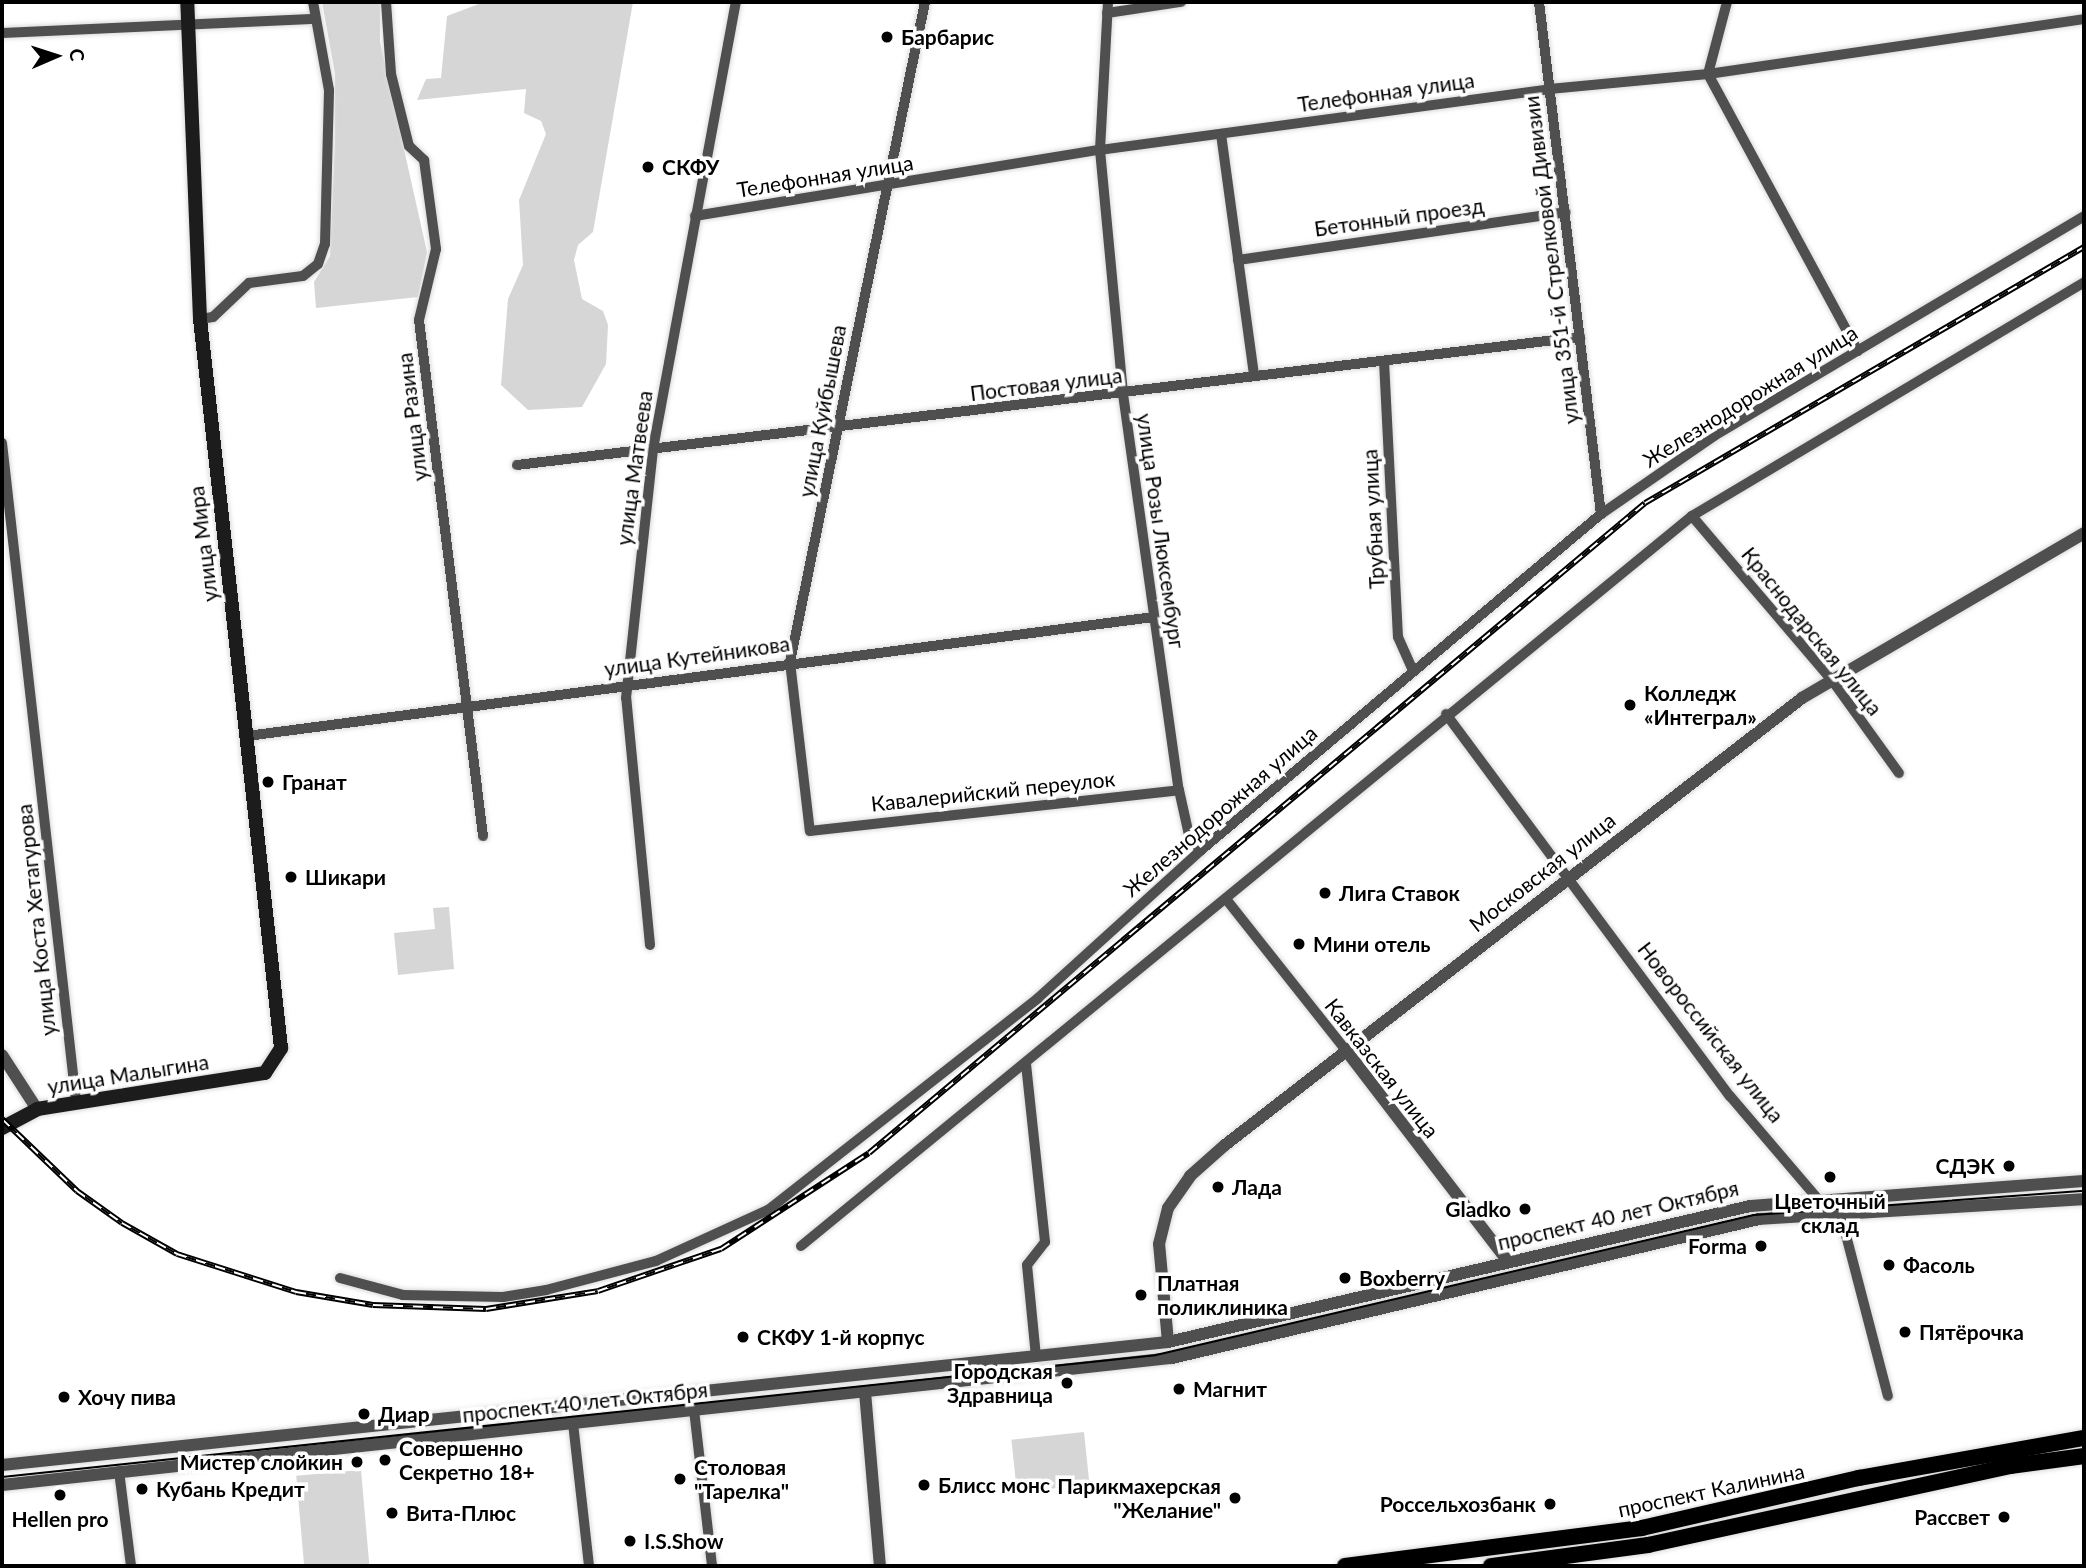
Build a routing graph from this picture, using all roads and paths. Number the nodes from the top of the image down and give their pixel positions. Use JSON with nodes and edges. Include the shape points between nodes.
{"nodes":[{"id":1,"x":187,"y":2,"type":"edge"},
{"id":2,"x":313,"y":2,"type":"edge"},
{"id":3,"x":386,"y":2,"type":"edge"},
{"id":4,"x":736,"y":2,"type":"edge"},
{"id":5,"x":925,"y":2,"type":"edge"},
{"id":6,"x":1181,"y":2,"type":"edge"},
{"id":7,"x":1539,"y":2,"type":"edge"},
{"id":8,"x":1727,"y":2,"type":"edge"},
{"id":9,"x":1107,"y":7,"type":"edge"},
{"id":10,"x":312,"y":19,"type":"junction"},
{"id":11,"x":2084,"y":19,"type":"edge"},
{"id":12,"x":188,"y":22,"type":"junction"},
{"id":13,"x":2,"y":33,"type":"edge"},
{"id":14,"x":1708,"y":74,"type":"junction"},
{"id":15,"x":1549,"y":89,"type":"junction"},
{"id":16,"x":1221,"y":134,"type":"junction"},
{"id":17,"x":1100,"y":150,"type":"junction"},
{"id":18,"x":886,"y":186,"type":"junction"},
{"id":19,"x":1566,"y":212,"type":"junction"},
{"id":20,"x":695,"y":216,"type":"junction"},
{"id":21,"x":2084,"y":216,"type":"edge"},
{"id":22,"x":1237,"y":260,"type":"junction"},
{"id":23,"x":2084,"y":282,"type":"edge"},
{"id":24,"x":200,"y":319,"type":"junction"},
{"id":25,"x":1580,"y":337,"type":"junction"},
{"id":26,"x":1858,"y":351,"type":"junction"},
{"id":27,"x":1384,"y":361,"type":"junction"},
{"id":28,"x":1254,"y":376,"type":"junction"},
{"id":29,"x":1123,"y":394,"type":"junction"},
{"id":30,"x":838,"y":430,"type":"junction"},
{"id":31,"x":2,"y":443,"type":"edge"},
{"id":32,"x":653,"y":449,"type":"junction"},
{"id":33,"x":517,"y":466,"type":"dead end"},
{"id":34,"x":1601,"y":514,"type":"junction"},
{"id":35,"x":1692,"y":516,"type":"junction"},
{"id":36,"x":2084,"y":533,"type":"edge"},
{"id":37,"x":1153,"y":617,"type":"junction"},
{"id":38,"x":790,"y":662,"type":"junction"},
{"id":39,"x":1413,"y":671,"type":"junction"},
{"id":40,"x":1834,"y":683,"type":"junction"},
{"id":41,"x":628,"y":685,"type":"junction"},
{"id":42,"x":466,"y":708,"type":"junction"},
{"id":43,"x":1447,"y":714,"type":"junction"},
{"id":44,"x":247,"y":736,"type":"junction"},
{"id":45,"x":1899,"y":773,"type":"dead end"},
{"id":46,"x":1179,"y":790,"type":"junction"},
{"id":47,"x":810,"y":831,"type":"joint"},
{"id":48,"x":483,"y":836,"type":"dead end"},
{"id":49,"x":1200,"y":851,"type":"junction"},
{"id":50,"x":1568,"y":876,"type":"junction"},
{"id":51,"x":1226,"y":899,"type":"junction"},
{"id":52,"x":650,"y":944,"type":"dead end"},
{"id":53,"x":1345,"y":1049,"type":"junction"},
{"id":54,"x":2,"y":1055,"type":"edge"},
{"id":55,"x":1026,"y":1064,"type":"junction"},
{"id":56,"x":265,"y":1073,"type":"joint"},
{"id":57,"x":76,"y":1101,"type":"junction"},
{"id":58,"x":37,"y":1109,"type":"junction"},
{"id":59,"x":2,"y":1128,"type":"edge"},
{"id":60,"x":2084,"y":1181,"type":"edge"},
{"id":61,"x":1816,"y":1198,"type":"junction"},
{"id":62,"x":2084,"y":1199,"type":"edge"},
{"id":63,"x":1840,"y":1212,"type":"junction"},
{"id":64,"x":801,"y":1246,"type":"dead end"},
{"id":65,"x":1507,"y":1259,"type":"junction"},
{"id":66,"x":340,"y":1278,"type":"dead end"},
{"id":67,"x":1168,"y":1342,"type":"junction"},
{"id":68,"x":1036,"y":1357,"type":"junction"},
{"id":69,"x":1172,"y":1358,"type":"junction"},
{"id":70,"x":865,"y":1392,"type":"junction"},
{"id":71,"x":1888,"y":1396,"type":"dead end"},
{"id":72,"x":694,"y":1410,"type":"junction"},
{"id":73,"x":573,"y":1423,"type":"junction"},
{"id":74,"x":2084,"y":1438,"type":"edge"},
{"id":75,"x":2084,"y":1456,"type":"edge"},
{"id":76,"x":2,"y":1465,"type":"edge"},
{"id":77,"x":119,"y":1471,"type":"junction"},
{"id":78,"x":2,"y":1485,"type":"edge"},
{"id":79,"x":131,"y":1566,"type":"edge"},
{"id":80,"x":589,"y":1566,"type":"edge"},
{"id":81,"x":712,"y":1566,"type":"edge"},
{"id":82,"x":880,"y":1566,"type":"edge"},
{"id":83,"x":1345,"y":1566,"type":"edge"},
{"id":84,"x":1491,"y":1566,"type":"edge"}],
"edges":[{"from":1,"to":12,"type":"main road","name":"улица Мира"},
{"from":2,"to":10,"type":"street"},
{"from":3,"to":42,"type":"street","name":"улица Разина","via":[[391,74],[409,146],[424,160],[436,249],[419,320]]},
{"from":4,"to":20,"type":"street","name":"улица Матвеева"},
{"from":5,"to":18,"type":"street","name":"улица Куйбышева"},
{"from":6,"to":9,"type":"street"},
{"from":7,"to":15,"type":"street","name":"улица 351-й Стрелковой Дивизии"},
{"from":8,"to":14,"type":"street"},
{"from":9,"to":17,"type":"street","name":"улица Розы Люксембург"},
{"from":10,"to":12,"type":"street"},
{"from":10,"to":24,"type":"street","via":[[329,90],[325,244],[318,264],[303,276],[249,284],[213,317]]},
{"from":11,"to":14,"type":"street","name":"Телефонная улица"},
{"from":12,"to":13,"type":"street"},
{"from":12,"to":24,"type":"main road","name":"улица Мира"},
{"from":14,"to":15,"type":"street","name":"Телефонная улица"},
{"from":14,"to":26,"type":"street"},
{"from":15,"to":16,"type":"street","name":"Телефонная улица"},
{"from":15,"to":19,"type":"street","name":"улица 351-й Стрелковой Дивизии"},
{"from":16,"to":17,"type":"street","name":"Телефонная улица"},
{"from":16,"to":22,"type":"street"},
{"from":17,"to":18,"type":"street","name":"Телефонная улица"},
{"from":17,"to":29,"type":"street","name":"улица Розы Люксембург"},
{"from":18,"to":20,"type":"street","name":"Телефонная улица"},
{"from":18,"to":30,"type":"street","name":"улица Куйбышева"},
{"from":19,"to":22,"type":"street","name":"Бетонный проезд"},
{"from":19,"to":25,"type":"street","name":"улица 351-й Стрелковой Дивизии"},
{"from":20,"to":32,"type":"street","name":"улица Матвеева"},
{"from":21,"to":26,"type":"street","name":"Железнодорожная улица"},
{"from":22,"to":28,"type":"street"},
{"from":23,"to":35,"type":"street"},
{"from":24,"to":44,"type":"main road","name":"улица Мира"},
{"from":25,"to":27,"type":"street","name":"Постовая улица"},
{"from":25,"to":34,"type":"street","name":"улица 351-й Стрелковой Дивизии"},
{"from":26,"to":34,"type":"street","name":"Железнодорожная улица","via":[[1714,436]]},
{"from":27,"to":28,"type":"street","name":"Постовая улица"},
{"from":27,"to":39,"type":"street","name":"Трубная улица","via":[[1398,637]]},
{"from":28,"to":29,"type":"street","name":"Постовая улица"},
{"from":29,"to":30,"type":"street","name":"Постовая улица"},
{"from":29,"to":37,"type":"street","name":"улица Розы Люксембург"},
{"from":30,"to":32,"type":"street","name":"Постовая улица"},
{"from":30,"to":38,"type":"street","name":"улица Куйбышева"},
{"from":31,"to":57,"type":"street","name":"улица Коста Хетагурова"},
{"from":32,"to":33,"type":"street","name":"Постовая улица"},
{"from":32,"to":41,"type":"street","name":"улица Матвеева"},
{"from":34,"to":39,"type":"street","name":"Железнодорожная улица"},
{"from":35,"to":40,"type":"street","name":"Краснодарская улица"},
{"from":35,"to":43,"type":"street"},
{"from":36,"to":40,"type":"street","name":"Московская улица"},
{"from":37,"to":38,"type":"street","name":"улица Кутейникова"},
{"from":37,"to":46,"type":"street","name":"улица Розы Люксембург"},
{"from":38,"to":41,"type":"street","name":"улица Кутейникова"},
{"from":38,"to":47,"type":"street","name":"улица Куйбышева"},
{"from":39,"to":49,"type":"street","name":"Железнодорожная улица"},
{"from":40,"to":45,"type":"street","name":"Краснодарская улица"},
{"from":40,"to":50,"type":"street","name":"Московская улица","via":[[1802,698]]},
{"from":41,"to":42,"type":"street","name":"улица Кутейникова"},
{"from":41,"to":52,"type":"street","name":"улица Матвеева"},
{"from":42,"to":44,"type":"street","name":"улица Кутейникова"},
{"from":42,"to":48,"type":"street","name":"улица Разина"},
{"from":43,"to":50,"type":"street","name":"Новороссийская улица"},
{"from":43,"to":51,"type":"street"},
{"from":44,"to":56,"type":"main road","name":"улица Мира","via":[[281,1048]]},
{"from":46,"to":47,"type":"street","name":"Кавалерийский переулок"},
{"from":46,"to":49,"type":"street","name":"улица Розы Люксембург","via":[[1189,835]]},
{"from":49,"to":66,"type":"street","name":"Железнодорожная улица","via":[[959,1062],[816,1176],[717,1237],[598,1279],[502,1297],[402,1295]]},
{"from":50,"to":53,"type":"street","name":"Московская улица"},
{"from":50,"to":61,"type":"street","name":"Новороссийская улица","via":[[1730,1096]]},
{"from":51,"to":53,"type":"street","name":"Кавказская улица"},
{"from":51,"to":55,"type":"street"},
{"from":53,"to":65,"type":"street","name":"Кавказская улица"},
{"from":53,"to":67,"type":"street","name":"Московская улица","via":[[1190,1176],[1168,1208],[1160,1244]]},
{"from":54,"to":58,"type":"street"},
{"from":55,"to":64,"type":"street"},
{"from":55,"to":68,"type":"street","via":[[1045,1242],[1027,1265]]},
{"from":56,"to":57,"type":"main road","name":"улица Малыгина"},
{"from":57,"to":58,"type":"main road","name":"улица Малыгина"},
{"from":58,"to":59,"type":"main road","name":"улица Малыгина"},
{"from":60,"to":61,"type":"street","name":"проспект 40 лет Октября"},
{"from":61,"to":63,"type":"street","name":"Новороссийская улица"},
{"from":61,"to":65,"type":"street","name":"проспект 40 лет Октября","via":[[1749,1206]]},
{"from":62,"to":63,"type":"street","name":"проспект 40 лет Октября"},
{"from":63,"to":69,"type":"street","name":"проспект 40 лет Октября","via":[[1759,1219]]},
{"from":63,"to":71,"type":"street"},
{"from":65,"to":67,"type":"street","name":"проспект 40 лет Октября"},
{"from":67,"to":68,"type":"street","name":"проспект 40 лет Октября"},
{"from":67,"to":69,"type":"street"},
{"from":68,"to":76,"type":"street","name":"проспект 40 лет Октября"},
{"from":69,"to":70,"type":"street","name":"проспект 40 лет Октября"},
{"from":70,"to":72,"type":"street","name":"проспект 40 лет Октября"},
{"from":70,"to":82,"type":"street"},
{"from":72,"to":73,"type":"street","name":"проспект 40 лет Октября"},
{"from":72,"to":81,"type":"street"},
{"from":73,"to":77,"type":"street","name":"проспект 40 лет Октября"},
{"from":73,"to":80,"type":"street"},
{"from":74,"to":83,"type":"main road","name":"проспект Калинина","via":[[1859,1478],[1642,1528]]},
{"from":75,"to":84,"type":"main road","name":"проспект Калинина","via":[[2010,1465],[1648,1545]]},
{"from":77,"to":78,"type":"street","name":"проспект 40 лет Октября"},
{"from":77,"to":79,"type":"street"}]}
